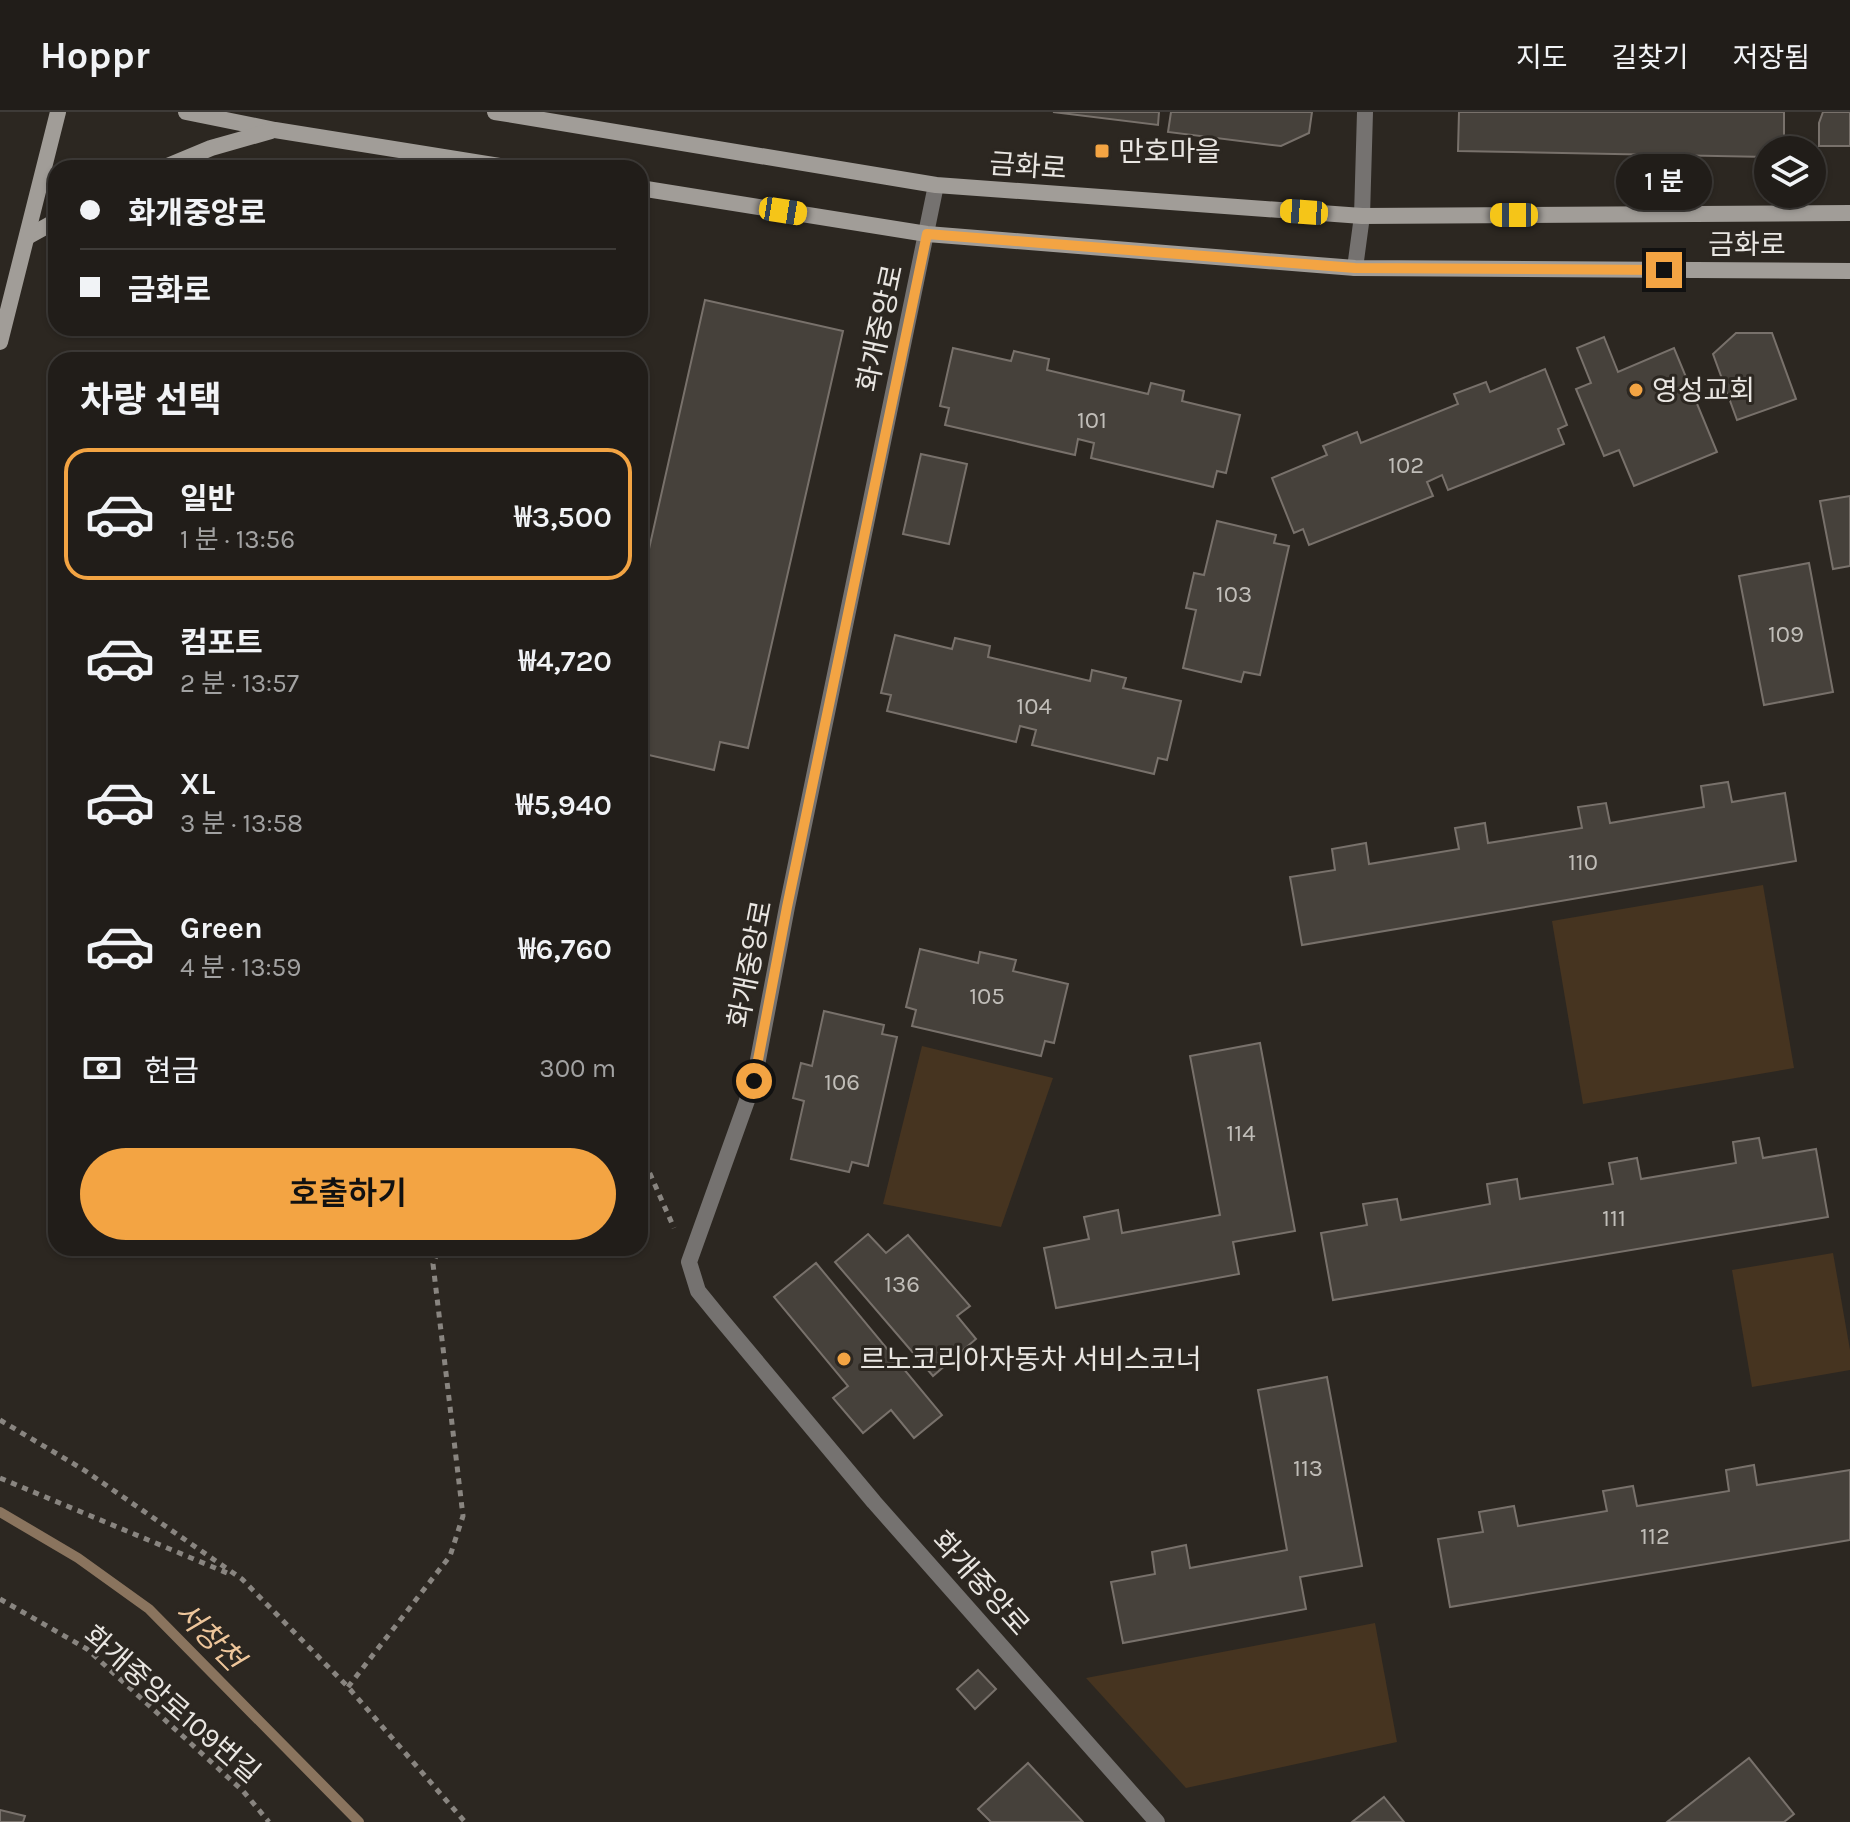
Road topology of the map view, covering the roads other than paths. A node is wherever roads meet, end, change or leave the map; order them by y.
1 (58, 112) edge
2 (186, 112) edge
3 (495, 112) edge
4 (1365, 112) edge
5 (275, 130) junction
6 (182, 160) edge
7 (462, 160) edge
8 (936, 185) junction
9 (648, 189) edge
10 (1850, 213) edge
11 (1362, 216) junction
12 (48, 225) edge
13 (927, 234) junction
14 (27, 237) junction
15 (1355, 268) junction
16 (1850, 271) edge
17 (0, 342) edge
18 (1157, 1822) edge

1 - 14 main road
2 - 5 main road
3 - 8 main road, 금화로
4 - 11 street
5 - 6 main road
5 - 7 main road
8 - 11 main road, 금화로
8 - 13 street, 화개중앙로
9 - 13 main road, 금화로
10 - 11 main road, 금화로
11 - 15 street
12 - 14 main road
13 - 15 main road, 금화로
13 - 18 street, 화개중앙로
14 - 17 main road
15 - 16 main road, 금화로

